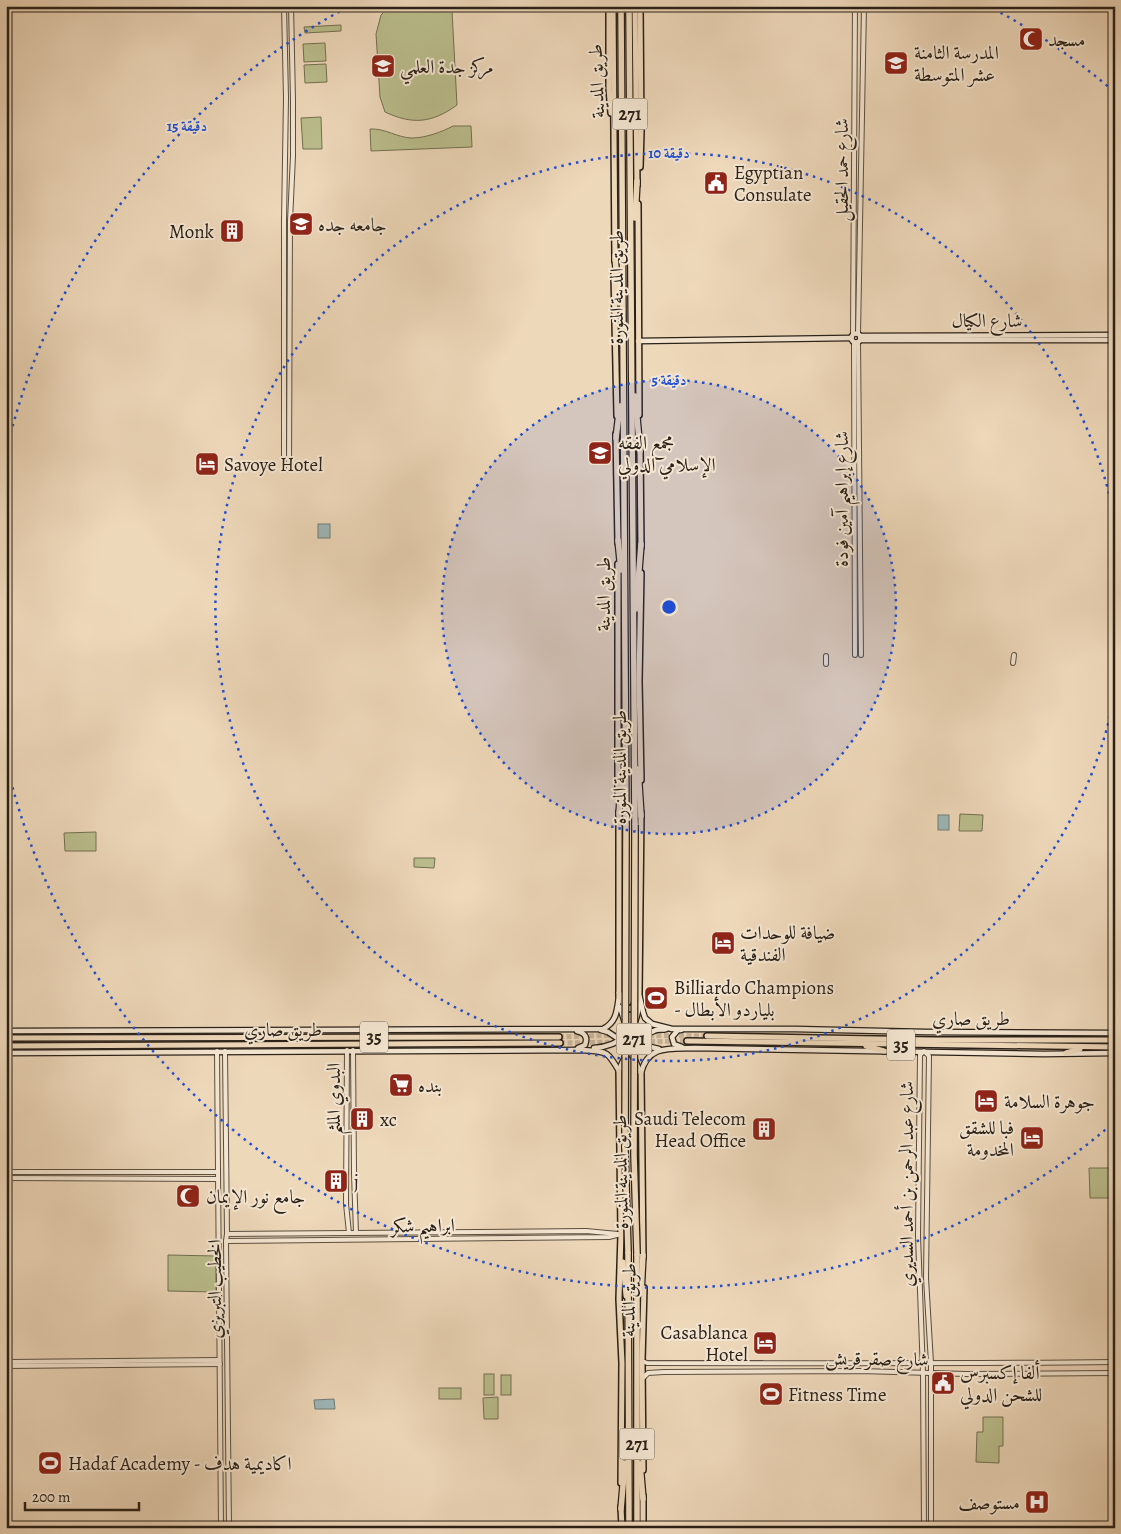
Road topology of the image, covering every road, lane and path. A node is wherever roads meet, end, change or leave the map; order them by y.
1 (284, 6) edge
2 (291, 6) edge
3 (605, 6) edge
4 (609, 6) edge
5 (613, 6) edge
6 (621, 6) edge
7 (629, 6) edge
8 (635, 6) edge
9 (642, 6) edge
10 (855, 6) edge
11 (864, 6) edge
12 (609, 29) junction
13 (286, 76) junction
14 (293, 76) junction
15 (615, 155) junction
16 (637, 181) junction
17 (637, 193) junction
18 (854, 248) junction
19 (860, 248) junction
20 (615, 257) junction
21 (632, 272) junction
22 (623, 335) junction
23 (1115, 335) edge
24 (856, 338) junction
25 (1115, 340) edge
26 (638, 341) junction
27 (631, 357) junction
28 (623, 381) junction
29 (616, 438) junction
30 (640, 451) junction
31 (855, 500) junction
32 (860, 500) junction
33 (618, 540) junction
34 (641, 544) junction
35 (625, 605) junction
36 (855, 616) junction
37 (861, 616) junction
38 (633, 651) junction
39 (1014, 655) dead end
40 (826, 656) dead end
41 (855, 656) dead end
42 (861, 656) dead end
43 (1014, 663) dead end
44 (826, 664) dead end
45 (634, 715) junction
46 (625, 728) junction
47 (619, 814) junction
48 (641, 816) junction
49 (619, 994) junction
50 (639, 995) junction
51 (557, 1029) junction
52 (583, 1029) junction
53 (672, 1029) junction
54 (692, 1029) junction
55 (6, 1031) edge
56 (629, 1031) junction
57 (1115, 1033) edge
58 (707, 1036) tunnel mouth
59 (6, 1038) edge
60 (620, 1039) junction
61 (1115, 1040) edge
62 (638, 1041) junction
63 (688, 1041) tunnel mouth
64 (559, 1043) junction
65 (858, 1044) junction
66 (6, 1046) edge
67 (1115, 1047) edge
68 (695, 1048) junction
69 (1086, 1048) junction
70 (662, 1049) junction
71 (347, 1050) junction
72 (353, 1050) junction
73 (583, 1050) junction
74 (629, 1050) junction
75 (217, 1051) junction
76 (225, 1051) junction
77 (884, 1051) junction
78 (924, 1051) junction
79 (6, 1053) edge
80 (1066, 1053) junction
81 (1115, 1053) edge
82 (619, 1071) junction
83 (641, 1073) junction
84 (920, 1079) junction
85 (928, 1079) junction
86 (641, 1086) junction
87 (619, 1089) junction
88 (347, 1148) junction
89 (354, 1148) junction
90 (6, 1172) edge
91 (218, 1172) junction
92 (6, 1178) edge
93 (218, 1179) junction
94 (532, 1231) junction
95 (349, 1233) junction
96 (356, 1233) junction
97 (227, 1234) junction
98 (621, 1234) junction
99 (532, 1237) junction
100 (226, 1241) junction
101 (640, 1254) junction
102 (628, 1324) junction
103 (220, 1361) junction
104 (642, 1361) junction
105 (6, 1362) edge
106 (814, 1362) junction
107 (1115, 1362) edge
108 (679, 1363) junction
109 (931, 1363) junction
110 (922, 1364) junction
111 (6, 1366) edge
112 (815, 1371) junction
113 (679, 1372) junction
114 (931, 1372) junction
115 (923, 1373) junction
116 (1115, 1373) edge
117 (642, 1379) junction
118 (637, 1416) junction
119 (628, 1431) junction
120 (643, 1499) junction
121 (621, 1508) junction
122 (221, 1528) edge
123 (229, 1528) edge
124 (622, 1528) edge
125 (629, 1528) edge
126 (637, 1528) edge
127 (643, 1528) edge
128 (924, 1528) edge
129 (931, 1528) edge

1 - 13 street
2 - 14 street
3 - 12 street
4 - 12 main road, طريق المدينة
5 - 15 main road, طريق المدينة
6 - 22 highway, طريق المدينة المنورة / 271
7 - 21 highway, طريق المدينة المنورة / 271
8 - 16 main road, طريق المدينة
9 - 17 main road, طريق المدينة
10 - 18 street, شارع حمد الحقيل
11 - 19 street, شارع حمد الحقيل
12 - 15 main road, طريق المدينة
13 - 14 street
13 - 14 street
15 - 20 main road, طريق المدينة
16 - 17 main road, طريق المدينة
16 - 21 highway
17 - 26 main road, طريق المدينة
18 - 19 street
18 - 24 street, شارع حمد الحقيل
19 - 24 street, شارع حمد الحقيل
20 - 22 highway
20 - 29 main road, طريق المدينة
21 - 27 highway, طريق المدينة المنورة / 271
22 - 28 highway, طريق المدينة المنورة / 271
23 - 24 main road, شارع الكيال
24 - 25 main road, شارع الكيال
24 - 26 main road, شارع الكيال
24 - 31 street, شارع إبراهيم آمين فودة
24 - 32 street, شارع إبراهيم آمين فودة
26 - 30 main road, طريق المدينة
27 - 30 highway
27 - 38 highway, طريق المدينة المنورة / 271
28 - 29 highway
28 - 35 highway, طريق المدينة المنورة / 271
29 - 33 main road, طريق المدينة
30 - 34 main road, طريق المدينة
31 - 32 street
31 - 36 street, شارع إبراهيم آمين فودة
32 - 37 street, شارع إبراهيم آمين فودة
33 - 35 highway
33 - 47 main road, طريق المدينة
34 - 38 highway
34 - 48 main road, طريق المدينة
35 - 46 highway, طريق المدينة المنورة / 271
36 - 37 street
36 - 41 street, شارع إبراهيم آمين فودة
37 - 42 street, شارع إبراهيم آمين فودة
38 - 45 highway, طريق المدينة المنورة / 271
39 - 43 street
40 - 44 street
45 - 48 highway
45 - 101 highway, طريق المدينة المنورة / 271, bridge
46 - 47 highway
46 - 102 highway, طريق المدينة المنورة / 271, bridge
47 - 49 main road, طريق المدينة
48 - 50 main road, طريق المدينة
49 - 50 main road
49 - 52 main road
49 - 56 main road, طريق المدينة
50 - 53 main road, طريق صاري
50 - 56 main road, طريق المدينة
51 - 52 main road
51 - 55 main road
51 - 64 main road
52 - 60 main road
53 - 54 main road, طريق صاري
53 - 62 main road, طريق المدينة
54 - 57 main road, طريق صاري
54 - 68 main road
56 - 60 main road, طريق المدينة
56 - 62 main road, طريق المدينة
58 - 61 main road, طريق صاري / 35
59 - 64 main road, طريق صاري / 35
60 - 73 main road, طريق المدينة
60 - 74 main road
62 - 70 main road, طريق المدينة
62 - 74 main road, طريق المدينة
63 - 65 main road, طريق صاري / 35
64 - 66 main road, طريق صاري / 35
64 - 72 main road
64 - 73 main road
65 - 69 main road, طريق صاري / 35
65 - 77 main road
67 - 69 main road, طريق صاري / 35
68 - 70 main road, طريق المدينة
68 - 77 main road
69 - 80 main road
70 - 83 main road
71 - 72 main road
71 - 76 main road
71 - 88 street, البدوي الملثم
72 - 89 street, البدوي الملثم
73 - 82 main road
74 - 82 main road, طريق المدينة
74 - 83 main road
75 - 76 main road
75 - 79 main road
75 - 91 street, الخطيب التبريزي
76 - 97 street, الخطيب التبريزي
77 - 78 main road
78 - 80 main road
78 - 84 street, شارع عبد الرحمن بن أحمد السديري
78 - 85 street, شارع عبد الرحمن بن أحمد السديري
80 - 81 main road
82 - 87 main road, طريق المدينة
83 - 86 main road, طريق المدينة
84 - 85 street
84 - 110 street, شارع عبد الرحمن بن أحمد السديري
85 - 109 street, شارع عبد الرحمن بن أحمد السديري
86 - 87 main road
86 - 101 main road, طريق المدينة
87 - 98 main road, طريق المدينة
88 - 89 street, البدوي الملثم
88 - 95 street, البدوي الملثم
89 - 96 street, البدوي الملثم
90 - 91 street
91 - 93 street, الخطيب التبريزي
92 - 93 street
93 - 103 street, الخطيب التبريزي
94 - 96 street
94 - 98 street
94 - 99 street
95 - 96 street
95 - 97 street
97 - 100 street, الخطيب التبريزي
98 - 99 street, ابراهيم شكر
98 - 102 main road, طريق المدينة
98 - 121 main road, طريق المدينة
99 - 100 street, ابراهيم شكر
100 - 123 street, الخطيب التبريزي
101 - 104 main road, طريق المدينة
101 - 118 highway, طريق المدينة المنورة / 271
102 - 119 highway, طريق المدينة المنورة / 271
103 - 105 street
103 - 111 street
103 - 122 street, الخطيب التبريزي
104 - 108 street, شارع صقر قريش
104 - 117 main road, طريق المدينة
106 - 108 street, شارع صقر قريش
106 - 110 street, شارع صقر قريش
106 - 112 street
107 - 109 street, شارع صقر قريش
108 - 113 street
109 - 110 street, شارع صقر قريش
109 - 114 street, شارع عبد الرحمن بن أحمد السديري
110 - 115 street, شارع عبد الرحمن بن أحمد السديري
112 - 113 street, شارع صقر قريش
112 - 115 street, شارع صقر قريش
113 - 117 street, شارع صقر قريش
114 - 115 street, شارع صقر قريش
114 - 116 street, شارع صقر قريش
114 - 129 street, شارع عبد الرحمن بن أحمد السديري
115 - 128 street, شارع عبد الرحمن بن أحمد السديري
117 - 120 main road, طريق المدينة
118 - 120 highway
118 - 126 highway, طريق المدينة المنورة / 271
119 - 121 highway
119 - 125 highway, طريق المدينة المنورة / 271
120 - 127 main road, طريق المدينة
121 - 124 main road, طريق المدينة

